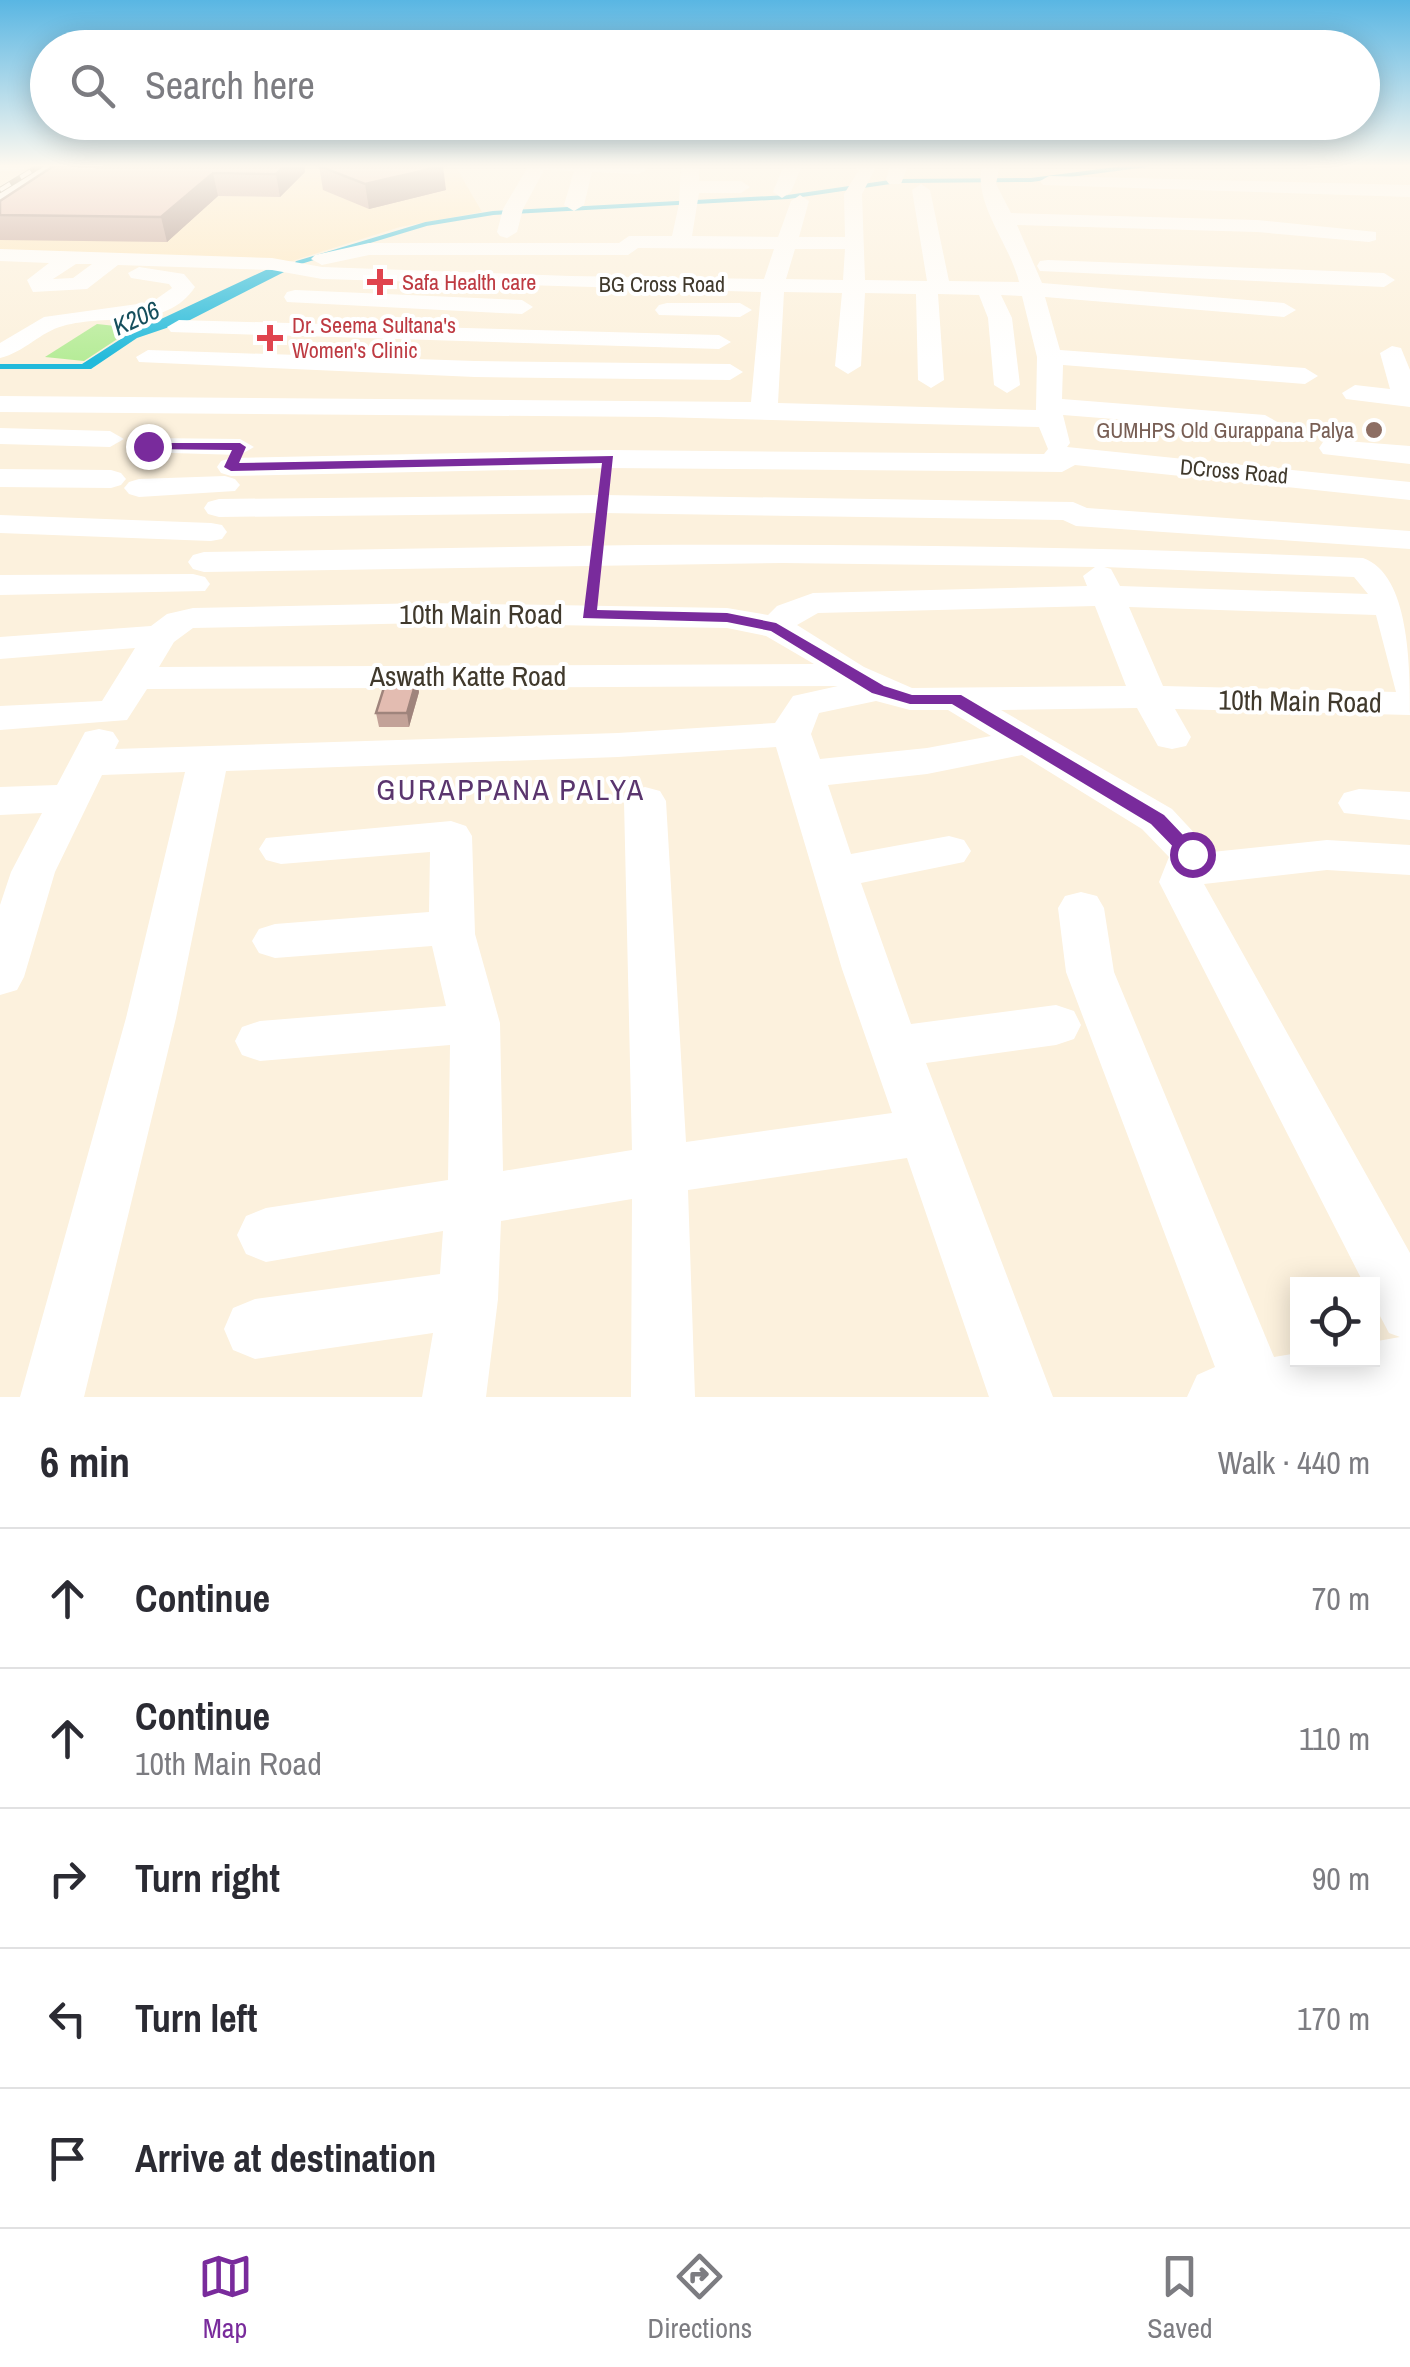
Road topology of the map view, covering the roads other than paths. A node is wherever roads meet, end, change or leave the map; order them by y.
1 (659, 230) edge
2 (747, 230) edge
3 (789, 230) edge
4 (855, 230) edge
5 (925, 230) edge
6 (1014, 230) edge
7 (1288, 230) edge
8 (1294, 231) junction
9 (508, 232) joint
10 (424, 233) dead end
11 (380, 239) dead end
12 (1014, 242) junction
13 (788, 243) junction
14 (856, 243) junction
15 (1048, 244) dead end
16 (1360, 249) dead end
17 (628, 252) junction
18 (472, 253) junction
19 (0, 255) edge
20 (62, 264) junction
21 (1026, 265) junction
22 (104, 266) junction
23 (304, 266) junction
24 (0, 270) edge
25 (776, 274) junction
26 (854, 276) junction
27 (1315, 276) junction
28 (1384, 280) dead end
29 (570, 283) junction
30 (933, 288) junction
31 (986, 288) junction
32 (295, 296) junction
33 (1327, 301) dead end
34 (537, 307) dead end
35 (652, 310) dead end
36 (740, 310) dead end
37 (179, 327) dead end
38 (258, 332) junction
39 (1042, 333) junction
40 (719, 342) dead end
41 (1392, 353) dead end
42 (227, 362) junction
43 (3, 366) edge
44 (848, 366) dead end
45 (730, 372) dead end
46 (384, 374) dead end
47 (66, 378) dead end
48 (282, 378) dead end
49 (931, 380) dead end
50 (1303, 384) dead end
51 (1007, 386) dead end
52 (1354, 393) dead end
53 (1408, 398) edge
54 (0, 404) edge
55 (39, 405) junction
56 (106, 406) junction
57 (594, 406) junction
58 (643, 407) junction
59 (174, 408) junction
60 (364, 408) junction
61 (764, 410) junction
62 (1050, 412) junction
63 (1265, 423) dead end
64 (540, 428) dead end
65 (0, 436) edge
66 (110, 439) dead end
67 (148, 446) dead end
68 (1333, 448) dead end
69 (1410, 455) edge
70 (612, 459) junction
71 (1060, 459) junction
72 (0, 478) edge
73 (1410, 491) edge
74 (226, 492) junction
75 (603, 504) junction
76 (1074, 514) junction
77 (0, 524) edge
78 (1410, 540) edge
79 (599, 554) junction
80 (1091, 555) junction
81 (0, 584) edge
82 (1107, 596) junction
83 (1390, 604) junction
84 (589, 614) junction
85 (170, 628) junction
86 (776, 628) junction
87 (0, 648) edge
88 (1410, 686) edge
89 (899, 691) junction
90 (124, 695) junction
91 (1149, 698) junction
92 (1410, 704) edge
93 (0, 718) edge
94 (801, 722) junction
95 (1172, 737) dead end
96 (1030, 741) junction
97 (209, 756) junction
98 (938, 759) junction
99 (78, 780) junction
100 (0, 801) edge
101 (645, 802) dead end
102 (1359, 803) dead end
103 (1410, 806) edge
104 (281, 849) dead end
105 (949, 852) dead end
106 (1410, 860) edge
107 (1186, 871) junction
108 (836, 872) junction
109 (1082, 908) dead end
110 (452, 928) junction
111 (275, 940) dead end
112 (0, 977) edge
113 (475, 1023) junction
114 (1056, 1025) dead end
115 (260, 1041) dead end
116 (894, 1048) junction
117 (924, 1132) junction
118 (660, 1170) junction
119 (473, 1202) junction
120 (266, 1235) dead end
121 (468, 1300) junction
122 (1410, 1312) edge
123 (254, 1328) dead end
124 (1410, 1367) edge
125 (1245, 1394) edge
126 (52, 1397) edge
127 (454, 1397) edge
128 (663, 1397) edge
129 (1020, 1397) edge

1 - 17 street
2 - 13 street
3 - 13 street
4 - 14 street
5 - 30 street
6 - 12 street
7 - 8 street
8 - 16 street
8 - 27 street
9 - 17 street
9 - 18 street
10 - 18 street
11 - 18 street
12 - 15 street
12 - 21 street
13 - 14 street
13 - 25 street
14 - 26 street
17 - 18 street
17 - 25 street
17 - 29 street
18 - 23 street, BG Cross Road
18 - 23 street
18 - 29 street, BG Cross Road
19 - 20 street
20 - 22 street
20 - 22 street
20 - 24 street
21 - 27 street
21 - 39 street
22 - 23 street
22 - 43 street
23 - 32 street
25 - 26 street, BG Cross Road
25 - 29 street, BG Cross Road
25 - 61 street
26 - 30 street, BG Cross Road
26 - 44 street
27 - 28 street
27 - 33 street
30 - 31 street, BG Cross Road
30 - 49 street
31 - 39 street, BG Cross Road
31 - 51 street
32 - 34 street
32 - 38 street
35 - 36 street
37 - 38 street
38 - 40 street
38 - 42 street
39 - 39 street
39 - 50 street
39 - 62 street
41 - 53 street
42 - 45 street
42 - 56 street
42 - 59 street
46 - 60 street
47 - 55 street
48 - 74 street
52 - 53 street
54 - 55 street
55 - 56 street
56 - 59 street
57 - 58 street
57 - 60 street
57 - 70 street
58 - 61 street
58 - 70 street
59 - 74 street
60 - 74 street
61 - 62 street
62 - 63 street
62 - 71 street
64 - 74 street
65 - 66 street
67 - 74 street
68 - 69 street
70 - 71 street, DCross Road
70 - 74 street, DCross Road
70 - 75 street
71 - 73 street, DCross Road
71 - 76 street
72 - 74 street
74 - 75 street
74 - 77 street
74 - 79 street
74 - 81 street
74 - 85 street
75 - 76 street
75 - 79 street
76 - 78 street
76 - 80 street
79 - 80 street
79 - 84 street
80 - 82 street
80 - 83 street
82 - 83 street
82 - 86 street
82 - 91 street
83 - 88 street
84 - 85 street, 10th Main Road
84 - 86 street, 10th Main Road
85 - 87 street, 10th Main Road
85 - 90 street
86 - 89 street, 10th Main Road
89 - 91 street, 10th Main Road
89 - 94 street
89 - 96 street
89 - 98 street
90 - 93 street
90 - 94 street, Aswath Katte Road
90 - 99 street
91 - 92 street, 10th Main Road
91 - 95 street
94 - 97 street
94 - 98 street
94 - 108 street
96 - 98 street
96 - 107 street
97 - 99 street
97 - 126 street
99 - 100 street
99 - 112 street
101 - 118 street
102 - 103 street
104 - 110 street
105 - 108 street
106 - 107 street
107 - 122 street
108 - 116 street
109 - 125 street
110 - 111 street
110 - 113 street
113 - 115 street
113 - 119 street
114 - 116 street
116 - 117 street
117 - 118 street
117 - 129 street
118 - 119 street
118 - 128 street
119 - 120 street
119 - 121 street
121 - 123 street
121 - 127 street
124 - 125 street

